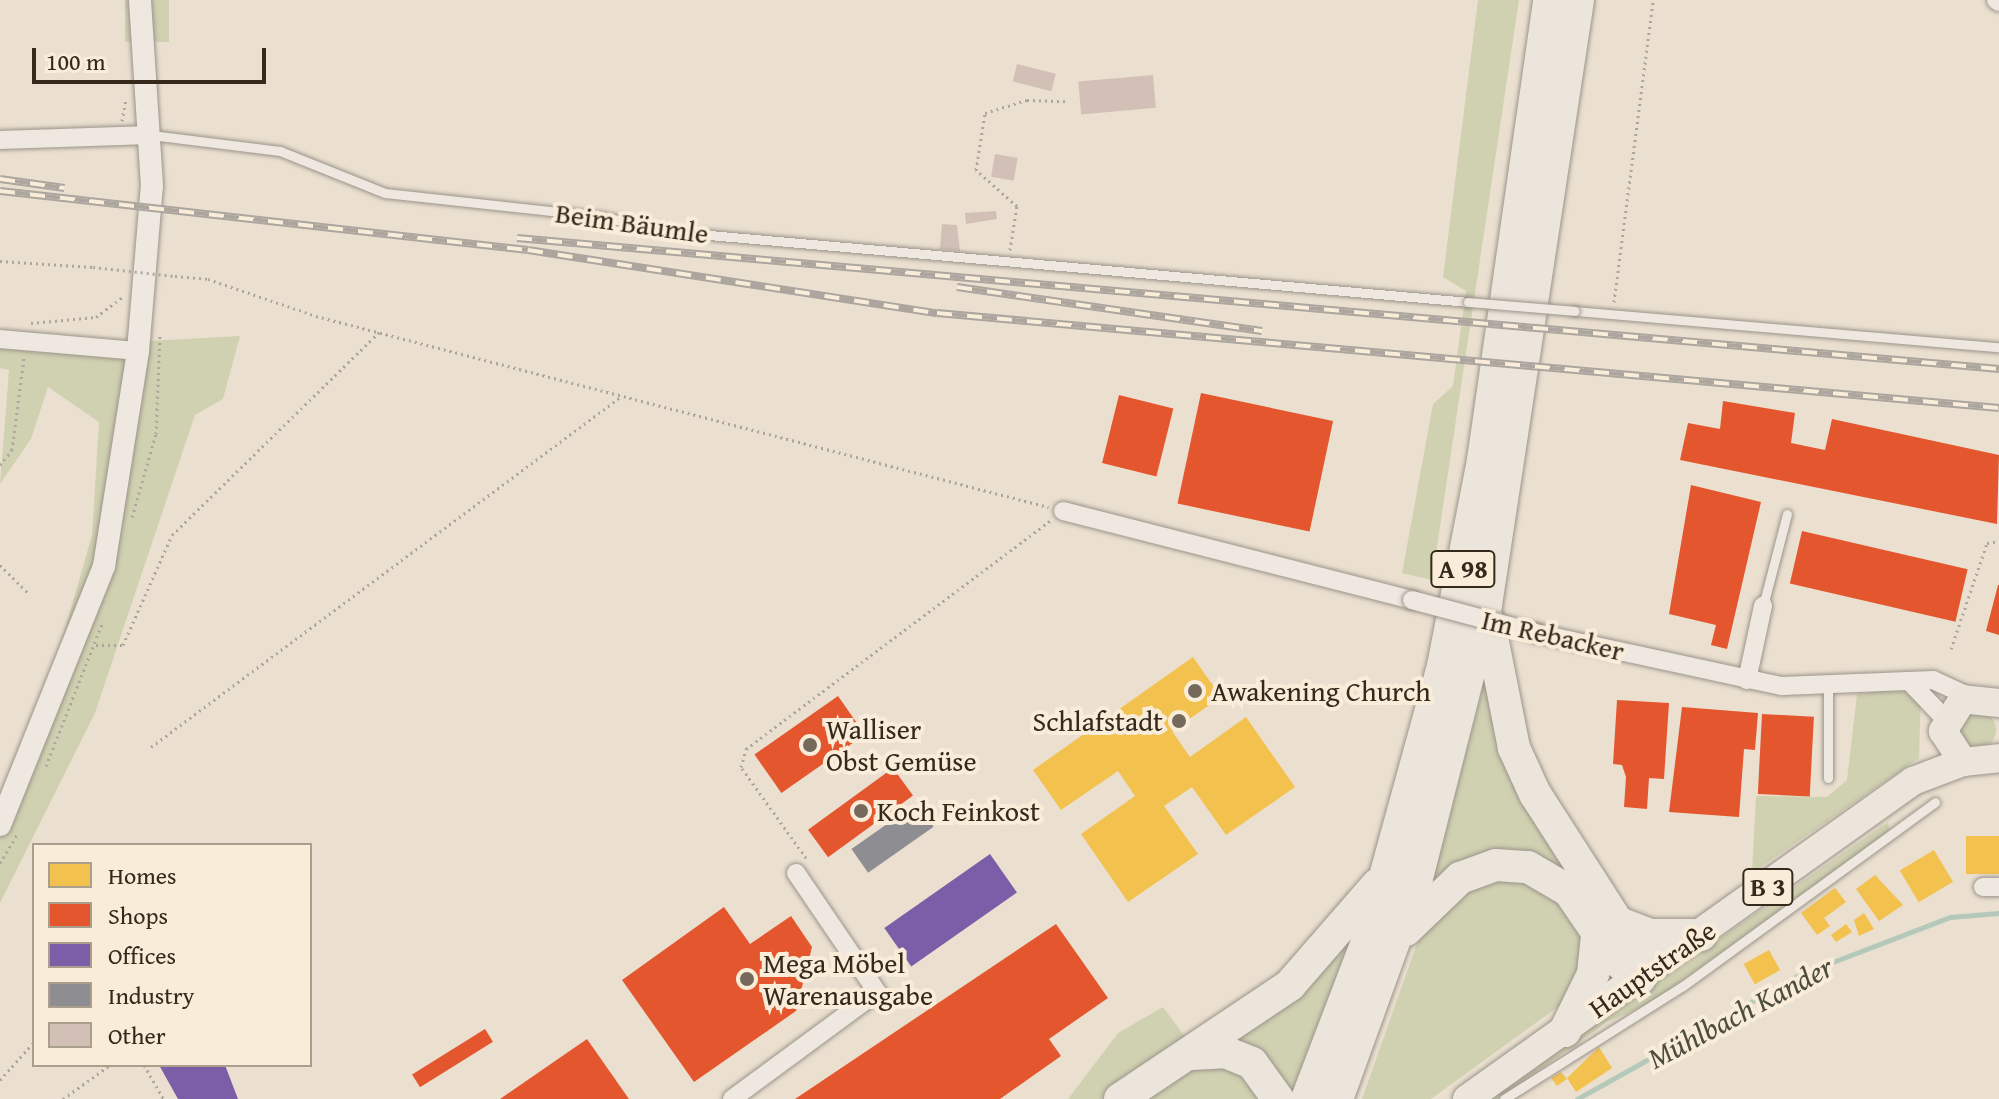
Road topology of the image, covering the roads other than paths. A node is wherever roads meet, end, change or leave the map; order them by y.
1 (140, 0) edge
2 (1549, 0) edge
3 (1578, 0) edge
4 (150, 135) junction
5 (0, 140) edge
6 (0, 339) edge
7 (1999, 347) edge
8 (138, 351) junction
9 (1063, 511) road end
10 (1787, 514) dead end
11 (1486, 605) junction
12 (1763, 606) joint
13 (1747, 680) junction
14 (1909, 681) junction
15 (1828, 682) junction
16 (1991, 701) edge
17 (1945, 728) junction
18 (1998, 759) edge
19 (1963, 762) junction
20 (1828, 778) dead end
21 (1913, 781) junction
22 (1888, 801) junction
23 (1935, 802) dead end
24 (1906, 823) junction
25 (0, 825) edge
26 (1389, 870) junction
27 (796, 873) road end
28 (1608, 930) junction
29 (1701, 935) junction
30 (1398, 939) junction
31 (1640, 978) junction
32 (1565, 1031) junction
33 (1191, 1054) junction
34 (732, 1099) edge
35 (1120, 1099) edge
36 (1278, 1099) edge
37 (1307, 1099) edge
38 (1337, 1099) edge
39 (1467, 1099) edge
40 (1504, 1099) edge

1 - 4 street
2 - 26 highway, A 98
3 - 11 highway, A 98
4 - 5 street
4 - 7 lane, Beim Bäumle, bridge
4 - 8 street
6 - 8 street
8 - 25 street
9 - 13 street, Im Rebacker, bridge
10 - 12 lane
11 - 28 highway
11 - 30 highway, A 98
12 - 13 street
13 - 15 street, Im Rebacker
14 - 15 street, Im Rebacker
14 - 16 street, Im Rebacker
14 - 17 street
15 - 20 lane
16 - 17 main road, B 3
17 - 19 main road
17 - 21 main road, Hauptstraße / B 3
18 - 19 main road, B 3
19 - 21 main road, Hauptstraße / B 3
21 - 22 main road, Hauptstraße / B 3
22 - 24 lane
22 - 29 main road, Hauptstraße / B 3
23 - 24 lane
24 - 40 lane
26 - 33 highway
26 - 37 highway, A 98
27 - 34 street
28 - 29 highway
28 - 30 highway
28 - 31 highway
28 - 32 highway
29 - 31 main road, Hauptstraße / B 3
30 - 38 highway, A 98
31 - 32 main road, Hauptstraße / B 3
32 - 39 main road, Hauptstraße / B 3
33 - 35 highway
33 - 36 highway

